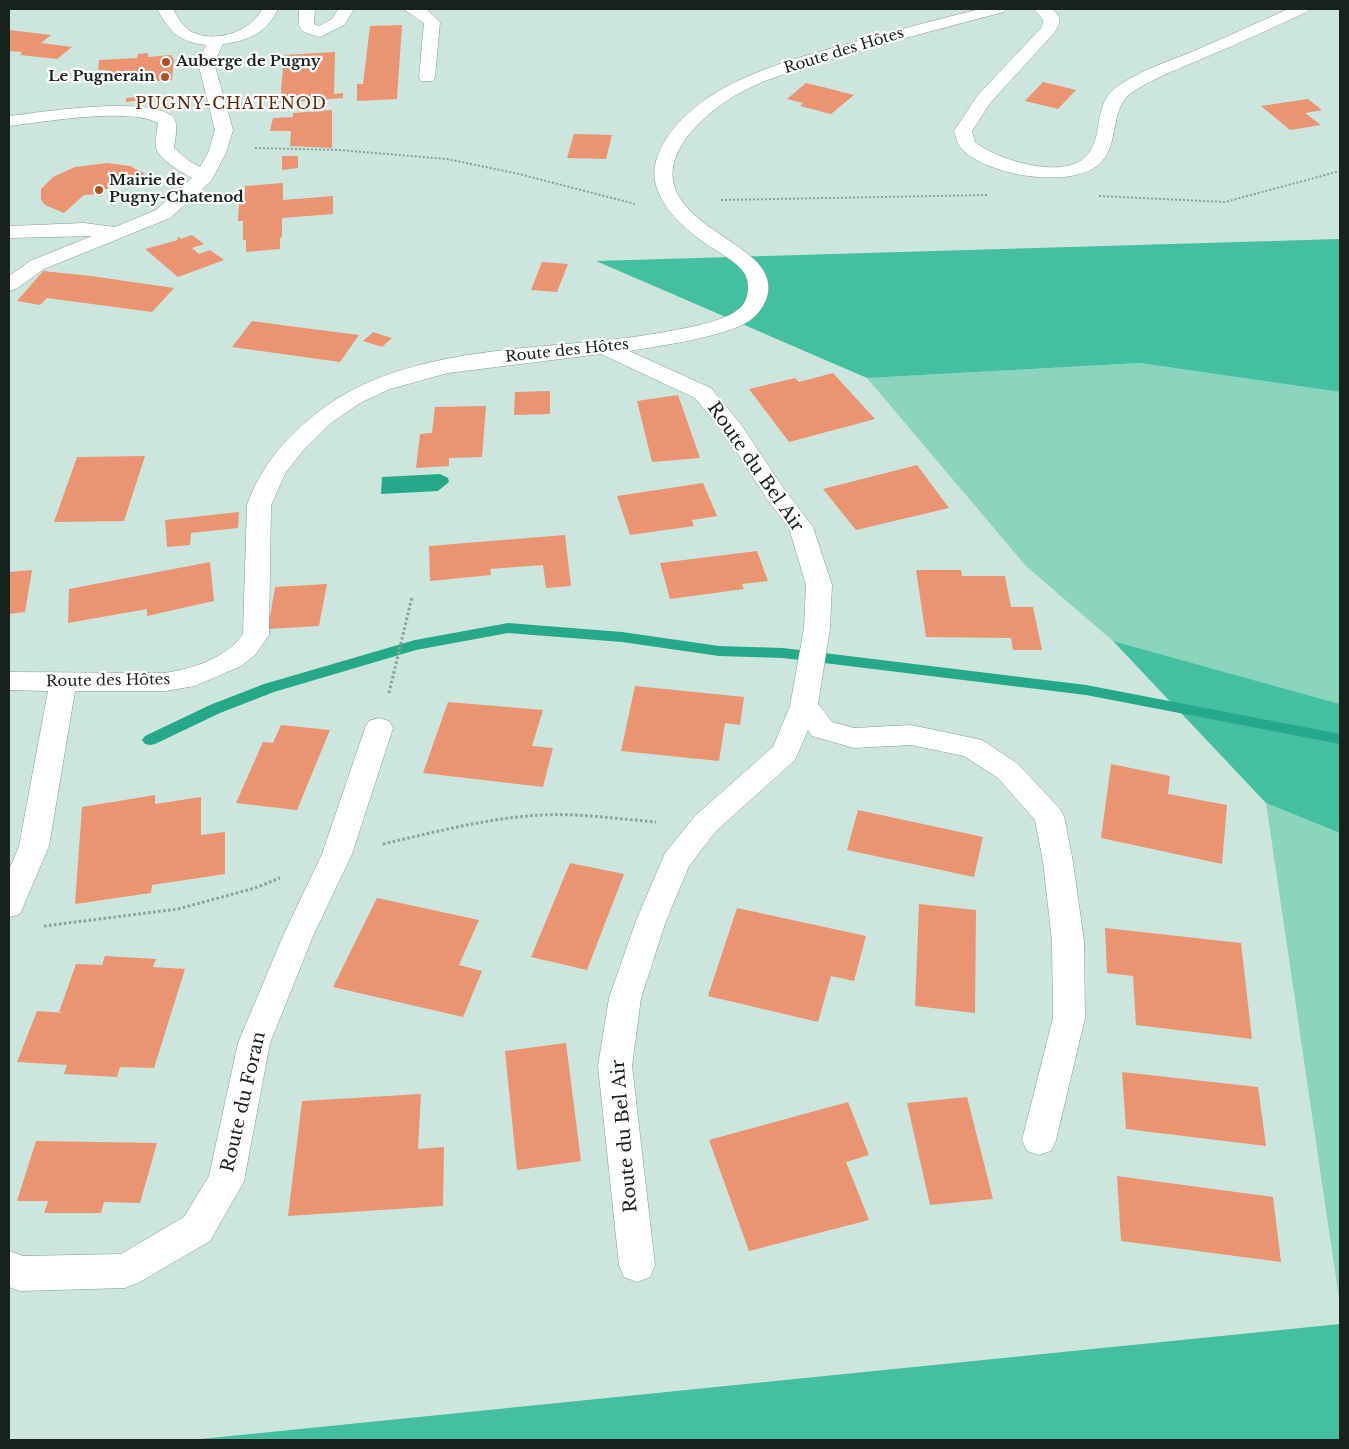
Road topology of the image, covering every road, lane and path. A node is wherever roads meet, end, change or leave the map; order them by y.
1 (165, 9) edge
2 (270, 9) edge
3 (306, 9) edge
4 (346, 9) edge
5 (411, 9) edge
6 (998, 9) edge
7 (1042, 9) edge
8 (1301, 9) edge
9 (216, 41) junction
10 (427, 77) dead end
11 (9, 121) edge
12 (217, 148) junction
13 (1340, 171) edge
14 (204, 177) junction
15 (988, 195) dead end
16 (1097, 196) dead end
17 (674, 202) junction
18 (9, 232) edge
19 (120, 233) junction
20 (9, 285) edge
21 (605, 348) junction
22 (412, 597) dead end
23 (9, 680) edge
24 (63, 682) junction
25 (807, 692) junction
26 (383, 714) joint
27 (706, 823) junction
28 (337, 854) junction
29 (9, 905) edge
30 (38, 926) dead end
31 (1039, 1140) dead end
32 (637, 1265) dead end
33 (9, 1268) edge

1 - 9 street
2 - 9 street
3 - 4 street
5 - 10 street
6 - 17 street, Route des Hôtes
7 - 8 street
9 - 12 street
11 - 14 street
12 - 14 street
12 - 17 path
13 - 16 path
14 - 19 street
15 - 17 path
17 - 21 street, Route des Hôtes
18 - 19 street
19 - 20 street
21 - 24 street, Route des Hôtes
21 - 25 street, Route du Bel Air
22 - 26 path
23 - 24 street, Route des Hôtes
24 - 29 street
25 - 27 street, Route du Bel Air
25 - 31 street
26 - 28 street, Route du Foran
27 - 28 path
27 - 32 street, Route du Bel Air
28 - 30 path
28 - 33 street, Route du Foran

